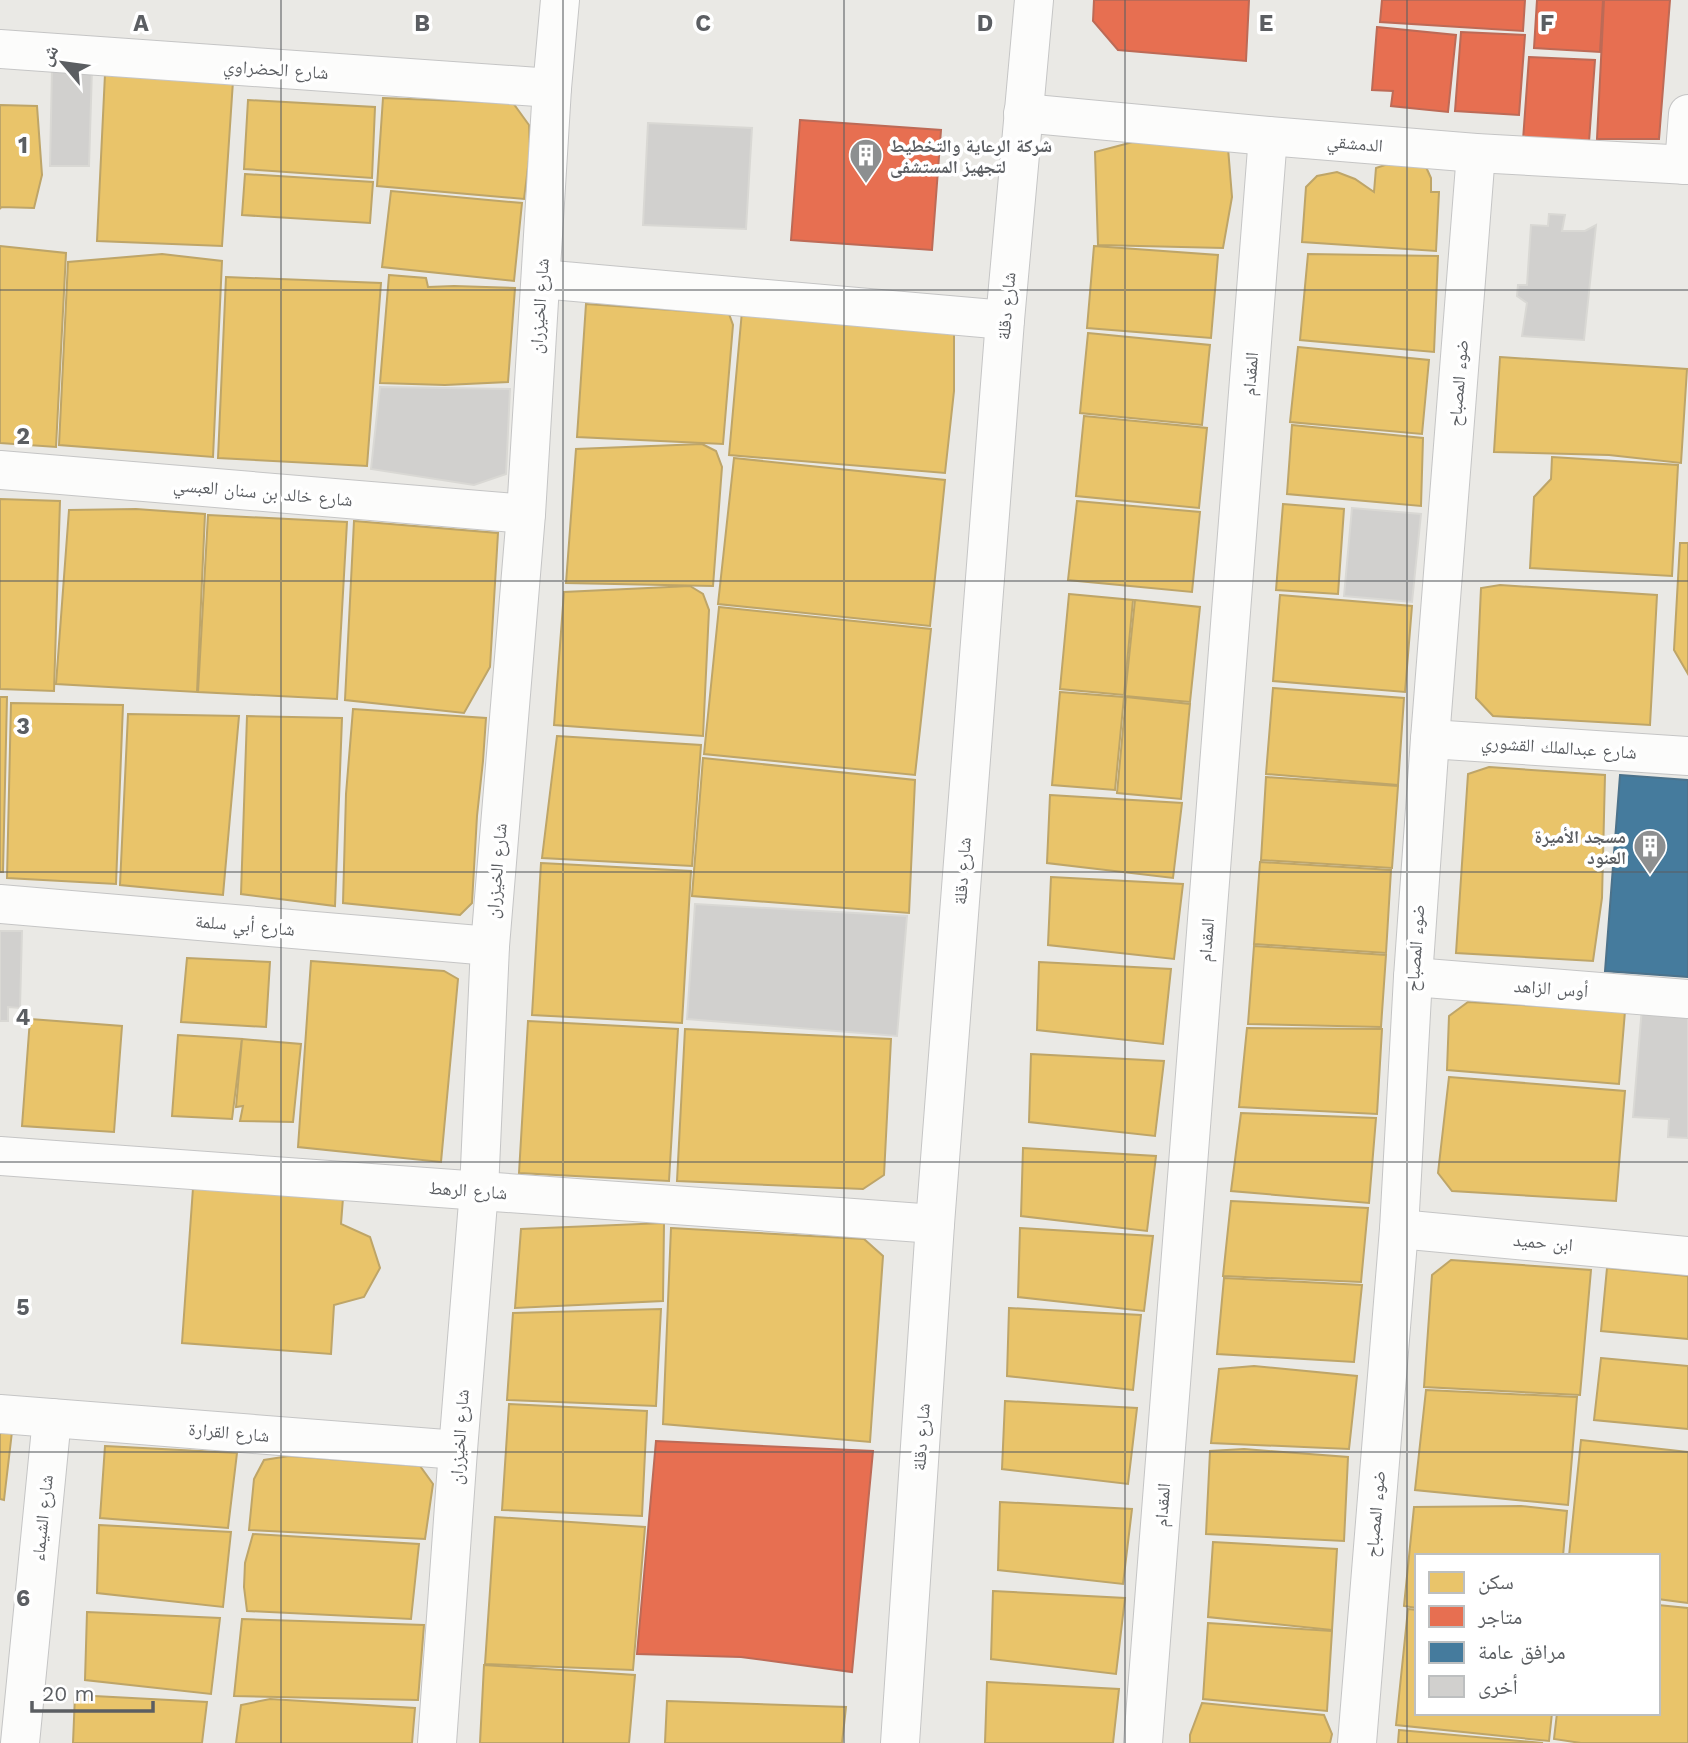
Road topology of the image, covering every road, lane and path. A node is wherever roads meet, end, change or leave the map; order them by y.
1 (560, 0) edge
2 (1034, 0) edge
3 (0, 49) edge
4 (552, 88) junction
5 (1023, 113) junction
6 (1688, 114) edge
7 (1268, 136) junction
8 (1476, 153) junction
9 (1686, 165) edge
10 (541, 279) junction
11 (1005, 320) junction
12 (0, 470) edge
13 (526, 514) junction
14 (1430, 739) junction
15 (1688, 756) edge
16 (0, 904) edge
17 (490, 946) junction
18 (1413, 977) junction
19 (1688, 999) edge
20 (0, 1156) edge
21 (479, 1191) junction
22 (935, 1224) junction
23 (1399, 1228) junction
24 (1688, 1256) edge
25 (0, 1414) edge
26 (52, 1418) junction
27 (458, 1450) junction
28 (20, 1743) edge
29 (437, 1743) edge
30 (900, 1743) edge
31 (1143, 1743) edge
32 (1357, 1743) edge

1 - 4 street, شارع الخيزران
2 - 5 street, شارع دقلة
3 - 4 street, شارع الحضراوي
4 - 10 street, شارع الخيزران
5 - 7 street, الدمشقي
5 - 11 street, شارع دقلة
6 - 9 street
7 - 8 street, الدمشقي
7 - 31 street, المقدام
8 - 9 street, الدمشقي
8 - 14 street, ضوء المصباح
10 - 11 street
10 - 13 street, شارع الخيزران
11 - 22 street, شارع دقلة
12 - 13 street, شارع خالد بن سنان العبسي
13 - 17 street, شارع الخيزران
14 - 15 street, شارع عبدالملك القشوري
14 - 18 street, ضوء المصباح
16 - 17 street, شارع أبي سلمة
17 - 21 street, شارع الخيزران
18 - 19 street, أوس الزاهد
18 - 23 street, ضوء المصباح
20 - 21 street, شارع الرهط
21 - 22 street, شارع الرهط
21 - 27 street, شارع الخيزران
22 - 30 street, شارع دقلة
23 - 24 street, ابن حميد
23 - 32 street, ضوء المصباح
25 - 26 street, شارع القرارة
26 - 27 street, شارع القرارة
26 - 28 street, شارع الشيماء
27 - 29 street, شارع الخيزران

